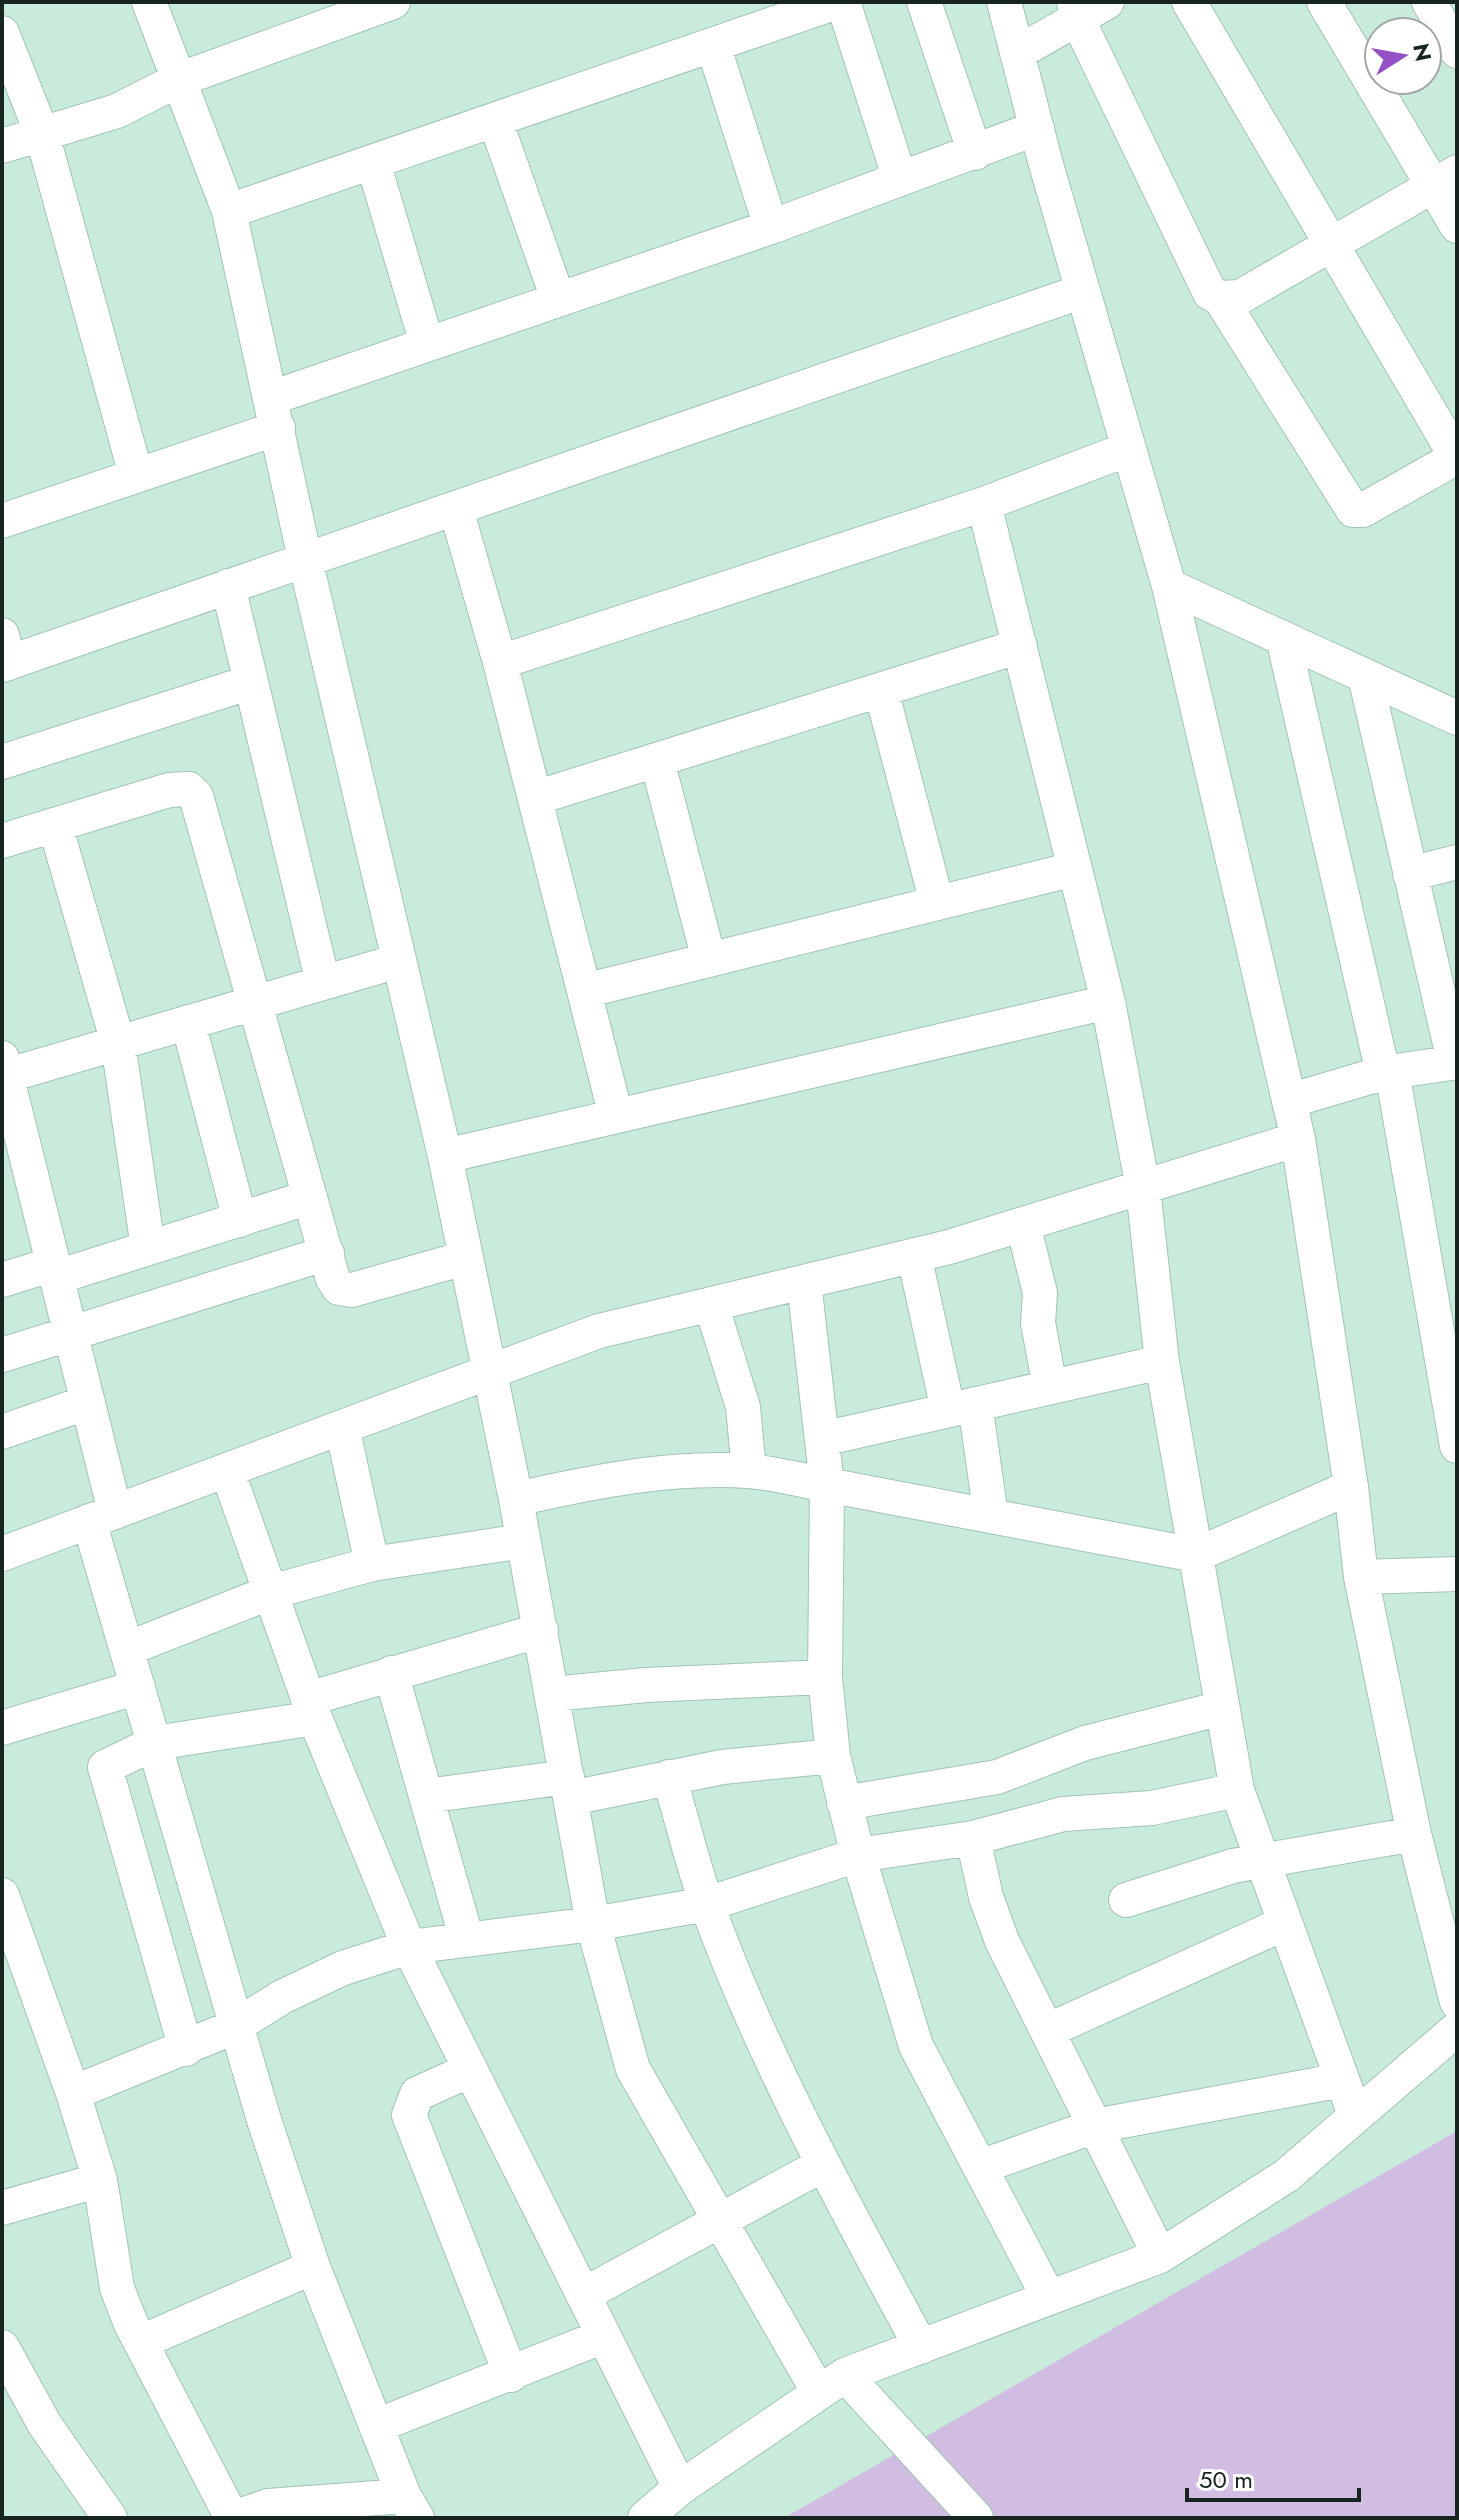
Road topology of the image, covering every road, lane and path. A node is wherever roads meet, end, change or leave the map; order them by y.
1 (149, 2) edge
2 (393, 2) edge
3 (837, 2) edge
4 (843, 2) edge
5 (924, 2) edge
6 (1004, 2) edge
7 (1107, 2) edge
8 (1189, 2) edge
9 (1324, 2) edge
10 (1429, 2) edge
11 (341, 10) edge
12 (1076, 10) edge
13 (2, 33) edge
14 (713, 45) junction
15 (1457, 51) edge
16 (1017, 53) junction
17 (178, 80) junction
18 (495, 120) junction
19 (1037, 128) junction
20 (42, 134) junction
21 (2, 146) edge
22 (975, 153) junction
23 (373, 162) junction
24 (900, 179) junction
25 (1445, 179) edge
26 (229, 211) junction
27 (1457, 226) edge
28 (771, 227) junction
29 (1330, 245) junction
30 (1083, 291) junction
31 (1220, 298) junction
32 (558, 299) junction
33 (427, 344) junction
34 (274, 413) junction
35 (1128, 449) junction
36 (1457, 457) edge
37 (136, 475) junction
38 (984, 504) junction
39 (456, 509) junction
40 (2, 521) edge
41 (305, 559) junction
42 (228, 586) junction
43 (1169, 586) junction
44 (1283, 638) junction
45 (1020, 646) junction
46 (4, 654) edge
47 (500, 662) junction
48 (1365, 676) junction
49 (251, 682) junction
50 (881, 690) junction
51 (1457, 718) edge
52 (657, 760) junction
53 (2, 762) edge
54 (535, 798) junction
55 (55, 825) junction
56 (2, 841) edge
57 (1457, 862) edge
58 (1074, 869) junction
59 (1410, 874) junction
60 (937, 903) junction
61 (1442, 946) edge
62 (709, 960) junction
63 (398, 961) junction
64 (323, 983) junction
65 (584, 991) junction
66 (1108, 1002) junction
67 (255, 1003) junction
68 (1450, 1016) edge
69 (188, 1022) junction
70 (118, 1043) junction
71 (1455, 1062) edge
72 (3, 1070) edge
73 (1388, 1072) junction
74 (1289, 1101) junction
75 (616, 1116) junction
76 (1298, 1139) junction
77 (445, 1156) junction
78 (1143, 1188) junction
79 (310, 1197) junction
80 (240, 1220) junction
81 (1023, 1224) junction
82 (148, 1248) junction
83 (327, 1253) junction
84 (914, 1255) junction
85 (465, 1258) junction
86 (55, 1271) junction
87 (2, 1280) edge
88 (804, 1282) junction
89 (711, 1304) junction
90 (71, 1334) junction
91 (2, 1355) edge
92 (1162, 1362) junction
93 (489, 1372) junction
94 (1050, 1387) junction
95 (88, 1402) junction
96 (961, 1407) junction
97 (342, 1427) junction
98 (2, 1432) edge
99 (822, 1439) junction
100 (1457, 1446) edge
101 (227, 1470) junction
102 (749, 1471) junction
103 (827, 1485) junction
104 (1351, 1487) junction
105 (516, 1499) junction
106 (102, 1516) junction
107 (991, 1516) junction
108 (523, 1541) junction
109 (2, 1554) edge
110 (1196, 1555) junction
111 (372, 1564) junction
112 (1457, 1574) edge
113 (1361, 1577) junction
114 (271, 1592) junction
115 (541, 1630) junction
116 (127, 1649) junction
117 (391, 1673) junction
118 (825, 1677) junction
119 (138, 1687) junction
120 (552, 1694) junction
121 (311, 1708) junction
122 (1222, 1708) junction
123 (2, 1728) edge
124 (155, 1743) junction
125 (833, 1756) junction
126 (669, 1777) junction
127 (569, 1787) junction
128 (1237, 1790) junction
129 (426, 1796) junction
130 (844, 1803) junction
131 (1414, 1834) junction
132 (973, 1838) junction
133 (858, 1855) junction
134 (1263, 1861) junction
135 (1126, 1900) dead end
136 (707, 1904) junction
137 (5, 1915) edge
138 (1285, 1923) junction
139 (593, 1924) junction
140 (467, 1940) junction
141 (409, 1947) junction
142 (1457, 2002) edge
143 (234, 2027) junction
144 (1457, 2029) edge
145 (1047, 2031) junction
146 (186, 2049) junction
147 (470, 2070) junction
148 (1342, 2080) junction
149 (73, 2093) junction
150 (1355, 2115) junction
151 (1095, 2126) junction
152 (822, 2165) junction
153 (980, 2167) junction
154 (100, 2180) junction
155 (2, 2208) edge
156 (721, 2221) junction
157 (1160, 2256) junction
158 (313, 2267) junction
159 (583, 2295) junction
160 (1049, 2298) junction
161 (604, 2336) junction
162 (141, 2342) junction
163 (921, 2347) junction
164 (7, 2366) edge
165 (511, 2375) junction
166 (832, 2383) junction
167 (376, 2426) junction
168 (680, 2488) junction
169 (411, 2507) edge
170 (110, 2518) edge
171 (232, 2518) edge
172 (645, 2518) edge
173 (976, 2518) edge

1 - 17 street
2 - 11 street
3 - 14 street
4 - 24 street
5 - 22 street
6 - 16 street
7 - 12 street
8 - 29 street
9 - 25 street
10 - 15 street
11 - 17 street
12 - 16 street
12 - 31 street
13 - 20 street
14 - 18 street
14 - 28 street
16 - 19 street
17 - 20 street
17 - 26 street
18 - 23 street
18 - 32 street
19 - 22 street
19 - 30 street
20 - 21 street
20 - 37 street
22 - 24 street
23 - 26 street
23 - 33 street
24 - 28 street
25 - 27 street
25 - 29 street
26 - 34 street
28 - 32 street
29 - 31 street
29 - 36 street
30 - 35 street
30 - 39 street
31 - 36 street
32 - 33 street
33 - 34 street
34 - 37 street
34 - 41 street
35 - 38 street
35 - 43 street
37 - 40 street
38 - 45 street
38 - 47 street
39 - 41 street
39 - 47 street
41 - 42 street
41 - 63 street
42 - 46 street
42 - 49 street
43 - 44 street
43 - 74 street
44 - 48 street
44 - 73 street
45 - 50 street
45 - 58 street
47 - 54 street
48 - 51 street
48 - 59 street
49 - 53 street
49 - 64 street
50 - 52 street
50 - 60 street
52 - 54 street
52 - 62 street
54 - 65 street
55 - 56 street
55 - 67 street
55 - 70 street
57 - 59 street
58 - 60 street
58 - 66 street
59 - 61 street
60 - 62 street
61 - 68 street
62 - 65 street
63 - 64 street
63 - 77 street
64 - 67 street
65 - 75 street
66 - 75 street
66 - 78 street
67 - 69 street
67 - 79 street
68 - 71 street
69 - 70 street
69 - 80 street
70 - 72 street
70 - 82 street
71 - 73 street
72 - 86 street
73 - 74 street
73 - 100 street
74 - 76 street
75 - 77 street
76 - 78 street
76 - 104 street
77 - 85 street
78 - 81 street
78 - 92 street
79 - 80 street
79 - 83 street
80 - 82 street
81 - 84 street
81 - 94 street
82 - 86 street
83 - 85 street
83 - 90 street
84 - 88 street
84 - 96 street
85 - 93 street
86 - 87 street
86 - 90 street
88 - 89 street
88 - 99 street
89 - 93 street
89 - 102 street
90 - 91 street
90 - 95 street
92 - 94 street
92 - 110 street
93 - 97 street
93 - 105 street
94 - 96 street
95 - 98 street
95 - 106 street
96 - 99 street
96 - 107 street
97 - 101 street
97 - 111 street
99 - 103 street
101 - 106 street
101 - 114 street
102 - 103 street
102 - 105 street
103 - 107 street
103 - 118 street
104 - 110 street
104 - 113 street
105 - 108 street
106 - 109 street
106 - 116 street
107 - 110 street
108 - 111 street
108 - 115 street
110 - 122 street
111 - 114 street
112 - 113 street
113 - 131 street
114 - 116 street
114 - 121 street
115 - 117 street
115 - 120 street
116 - 119 street
117 - 121 street
117 - 129 street
118 - 120 street
118 - 125 street
119 - 123 street
119 - 124 street
120 - 127 street
121 - 124 street
121 - 141 street
122 - 128 street
122 - 130 street
124 - 143 street
124 - 146 street
125 - 126 street
125 - 130 street
126 - 127 street
126 - 136 street
127 - 129 street
127 - 139 street
128 - 132 street
128 - 134 street
129 - 140 street
130 - 133 street
131 - 134 street
131 - 142 street
132 - 133 street
132 - 145 street
133 - 136 street
133 - 153 street
134 - 135 street
134 - 138 street
136 - 139 street
136 - 152 street
137 - 149 street
138 - 145 street
138 - 148 street
139 - 140 street
139 - 156 street
140 - 141 street
141 - 143 street
141 - 147 street
143 - 146 street
143 - 158 street
144 - 150 street
145 - 151 street
146 - 149 street
147 - 159 street
147 - 165 street
148 - 150 street
148 - 151 street
149 - 154 street
150 - 157 street
151 - 153 street
151 - 157 street
152 - 156 street
152 - 163 street
153 - 160 street
154 - 155 street
154 - 162 street
156 - 159 street
156 - 166 street
157 - 160 street
158 - 162 street
158 - 167 street
159 - 161 street
160 - 163 street
161 - 165 street
161 - 168 street
162 - 171 street
163 - 166 street
164 - 170 street
165 - 167 street
166 - 168 street
166 - 173 street
167 - 169 street
168 - 172 street
169 - 171 street

